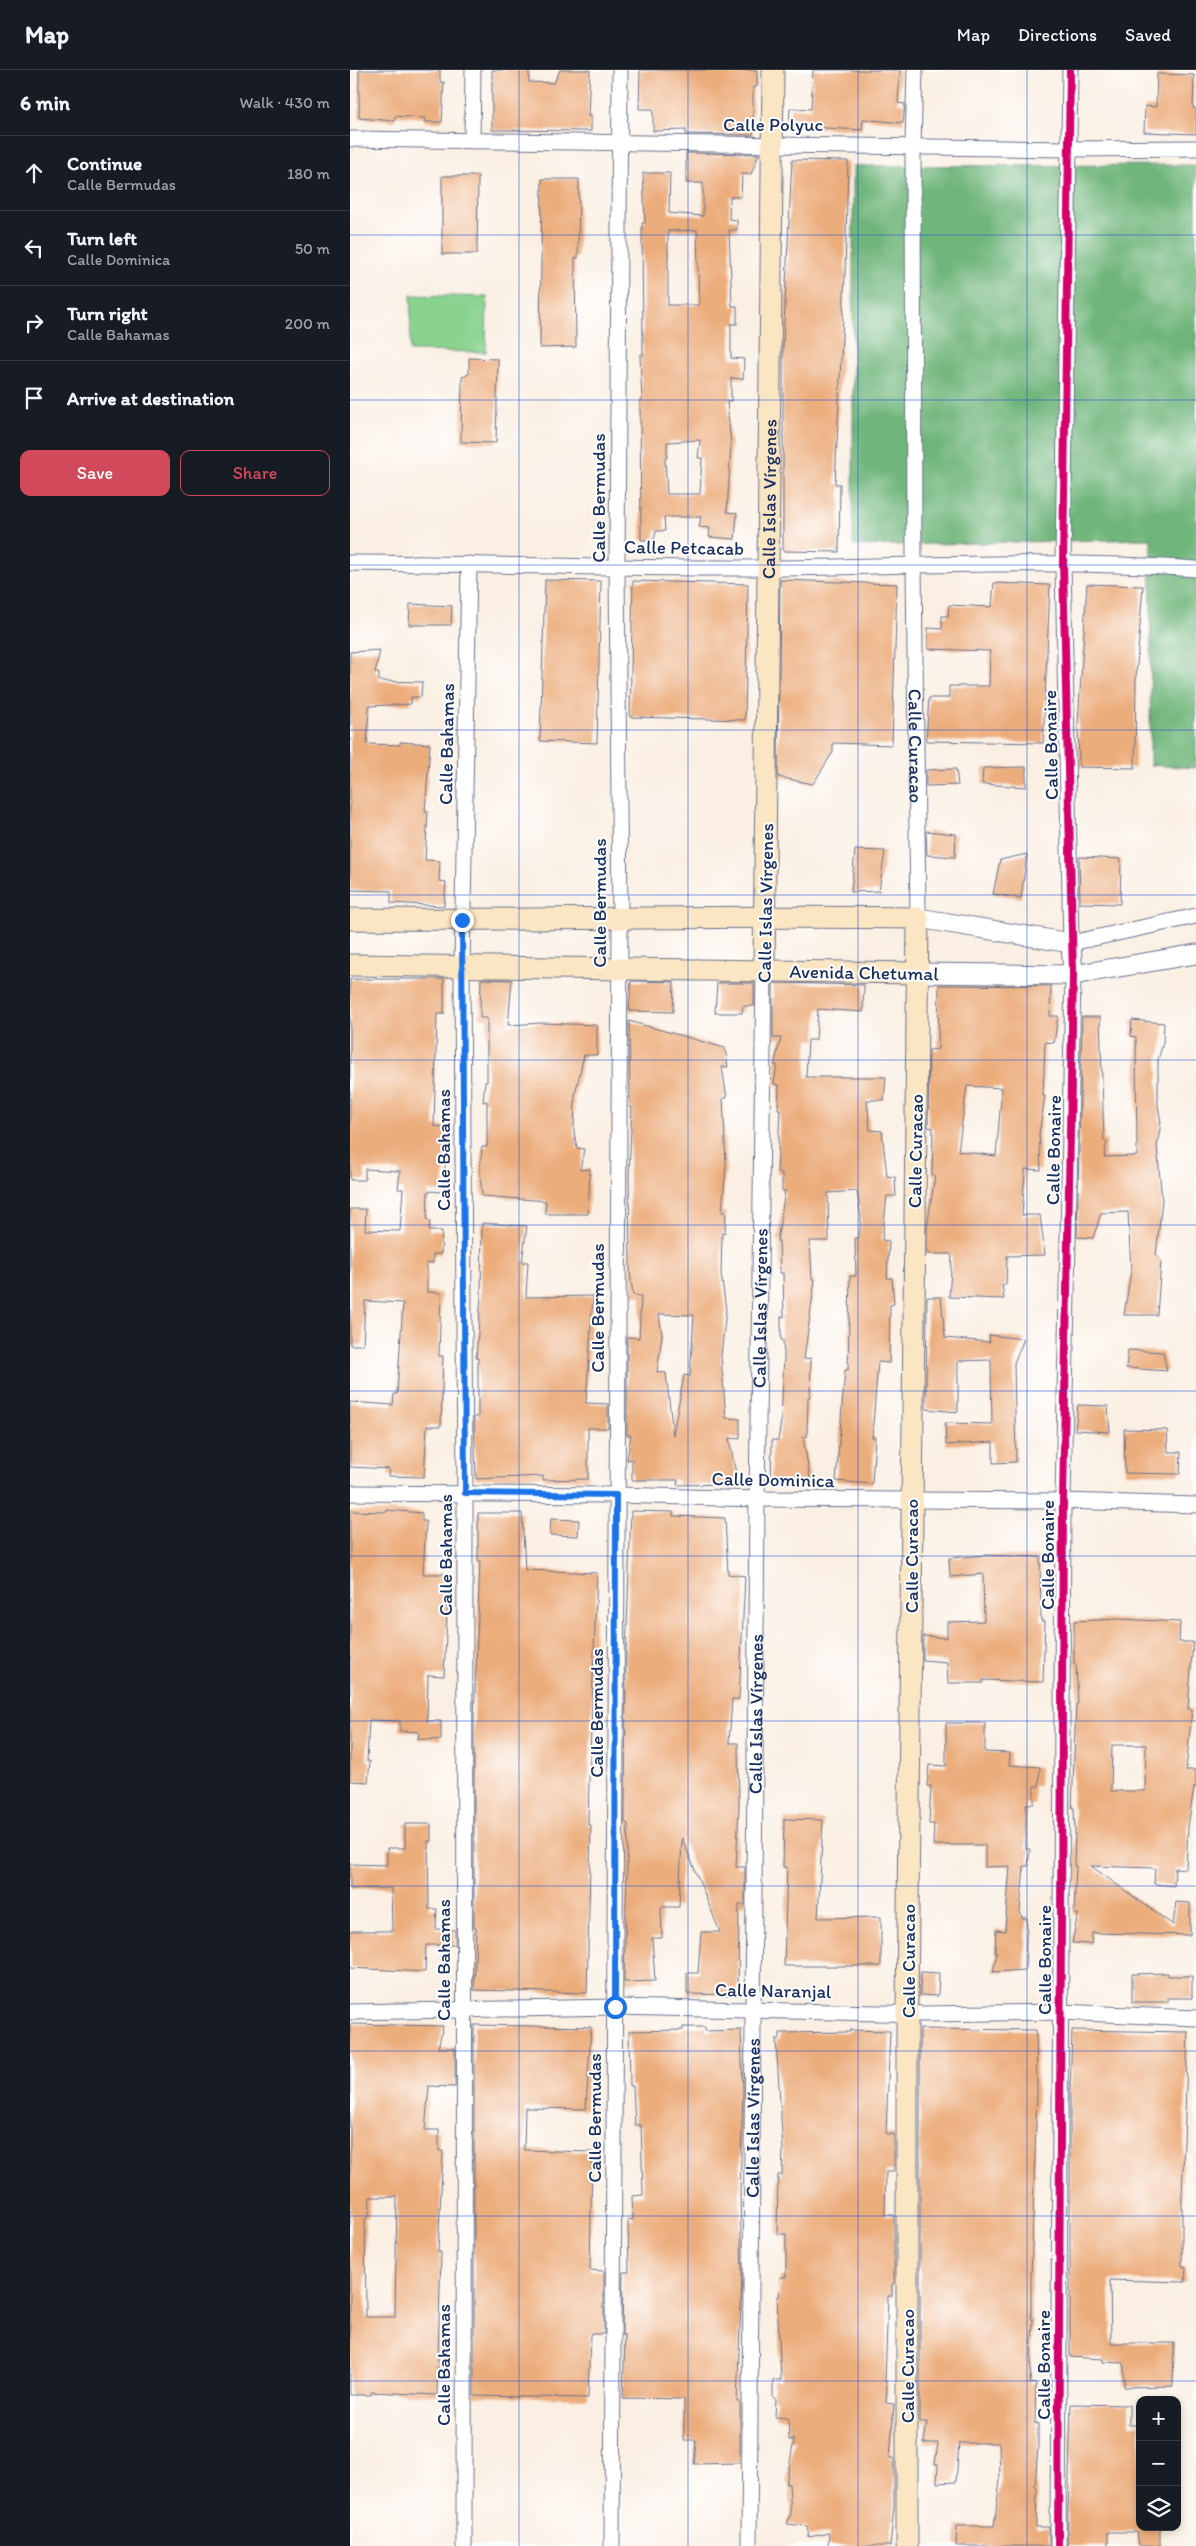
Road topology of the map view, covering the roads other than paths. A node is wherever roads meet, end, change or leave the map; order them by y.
1 (473, 70) edge
2 (620, 70) edge
3 (773, 70) edge
4 (915, 70) edge
5 (1070, 70) edge
6 (350, 139) edge
7 (472, 140) junction
8 (620, 143) junction
9 (772, 144) junction
10 (913, 145) junction
11 (1070, 148) junction
12 (1196, 148) edge
13 (350, 563) edge
14 (469, 564) junction
15 (1063, 564) junction
16 (914, 565) junction
17 (617, 566) junction
18 (768, 568) junction
19 (1196, 569) edge
20 (765, 916) junction
21 (1196, 916) edge
22 (620, 918) junction
23 (918, 918) junction
24 (350, 919) edge
25 (462, 920) junction
26 (1071, 943) junction
27 (1196, 954) edge
28 (350, 965) edge
29 (462, 966) junction
30 (619, 969) junction
31 (764, 971) junction
32 (917, 973) junction
33 (1073, 975) junction
34 (350, 1492) edge
35 (465, 1493) junction
36 (616, 1495) junction
37 (757, 1499) junction
38 (911, 1500) junction
39 (1063, 1501) junction
40 (1196, 1504) edge
41 (615, 2007) junction
42 (752, 2010) junction
43 (462, 2011) junction
44 (350, 2012) edge
45 (907, 2012) junction
46 (1060, 2012) junction
47 (1196, 2018) edge
48 (464, 2546) edge
49 (612, 2546) edge
50 (749, 2546) edge
51 (906, 2546) edge
52 (1058, 2546) edge

1 - 7 street
2 - 8 street, Calle Bermudas
3 - 9 main road, Calle Islas Vírgenes
4 - 10 street
5 - 11 street
6 - 7 street, Calle Polyuc
7 - 8 street, Calle Polyuc
8 - 9 street, Calle Polyuc
8 - 17 street, Calle Bermudas
9 - 10 street, Calle Polyuc
9 - 18 main road, Calle Islas Vírgenes
10 - 11 street, Calle Polyuc
10 - 16 street, Calle Curacao
11 - 12 street, Calle Polyuc
11 - 15 street, Calle Bonaire
13 - 14 street, Calle Petcacab
14 - 17 street, Calle Petcacab
14 - 25 street, Calle Bahamas
15 - 16 street, Calle Petcacab
15 - 19 street, Calle Petcacab
15 - 26 street, Calle Bonaire
16 - 18 street, Calle Petcacab
16 - 23 street, Calle Curacao
17 - 18 street, Calle Petcacab
17 - 22 street, Calle Bermudas
18 - 20 main road, Calle Islas Vírgenes
20 - 22 main road
20 - 23 main road
20 - 31 main road, Calle Islas Vírgenes
21 - 26 street
22 - 25 main road
22 - 30 street, Calle Bermudas
23 - 26 street
23 - 32 main road, Calle Curacao
24 - 25 main road
25 - 29 street, Calle Bahamas
26 - 33 street, Calle Bonaire
27 - 33 street, Avenida Chetumal
28 - 29 main road, Avenida Chetumal
29 - 30 main road, Avenida Chetumal
29 - 35 street, Calle Bahamas
30 - 31 main road, Avenida Chetumal
30 - 36 street, Calle Bermudas
31 - 32 main road, Avenida Chetumal
31 - 37 street, Calle Islas Vírgenes
32 - 33 street, Avenida Chetumal
32 - 38 main road, Calle Curacao
33 - 39 street, Calle Bonaire
34 - 35 street, Calle Dominica
35 - 36 street, Calle Dominica
35 - 43 street, Calle Bahamas
36 - 37 street, Calle Dominica
36 - 41 street, Calle Bermudas
37 - 38 street, Calle Dominica
37 - 42 street, Calle Islas Vírgenes
38 - 39 street, Calle Dominica
38 - 45 main road, Calle Curacao
39 - 40 street, Calle Dominica
39 - 46 street, Calle Bonaire
41 - 42 street, Calle Naranjal
41 - 43 street, Calle Naranjal
41 - 49 street, Calle Bermudas
42 - 45 street, Calle Naranjal
42 - 50 street, Calle Islas Vírgenes
43 - 44 street, Calle Naranjal
43 - 48 street, Calle Bahamas
45 - 46 street, Calle Naranjal
45 - 51 main road, Calle Curacao
46 - 47 street, Calle Naranjal
46 - 52 street, Calle Bonaire

